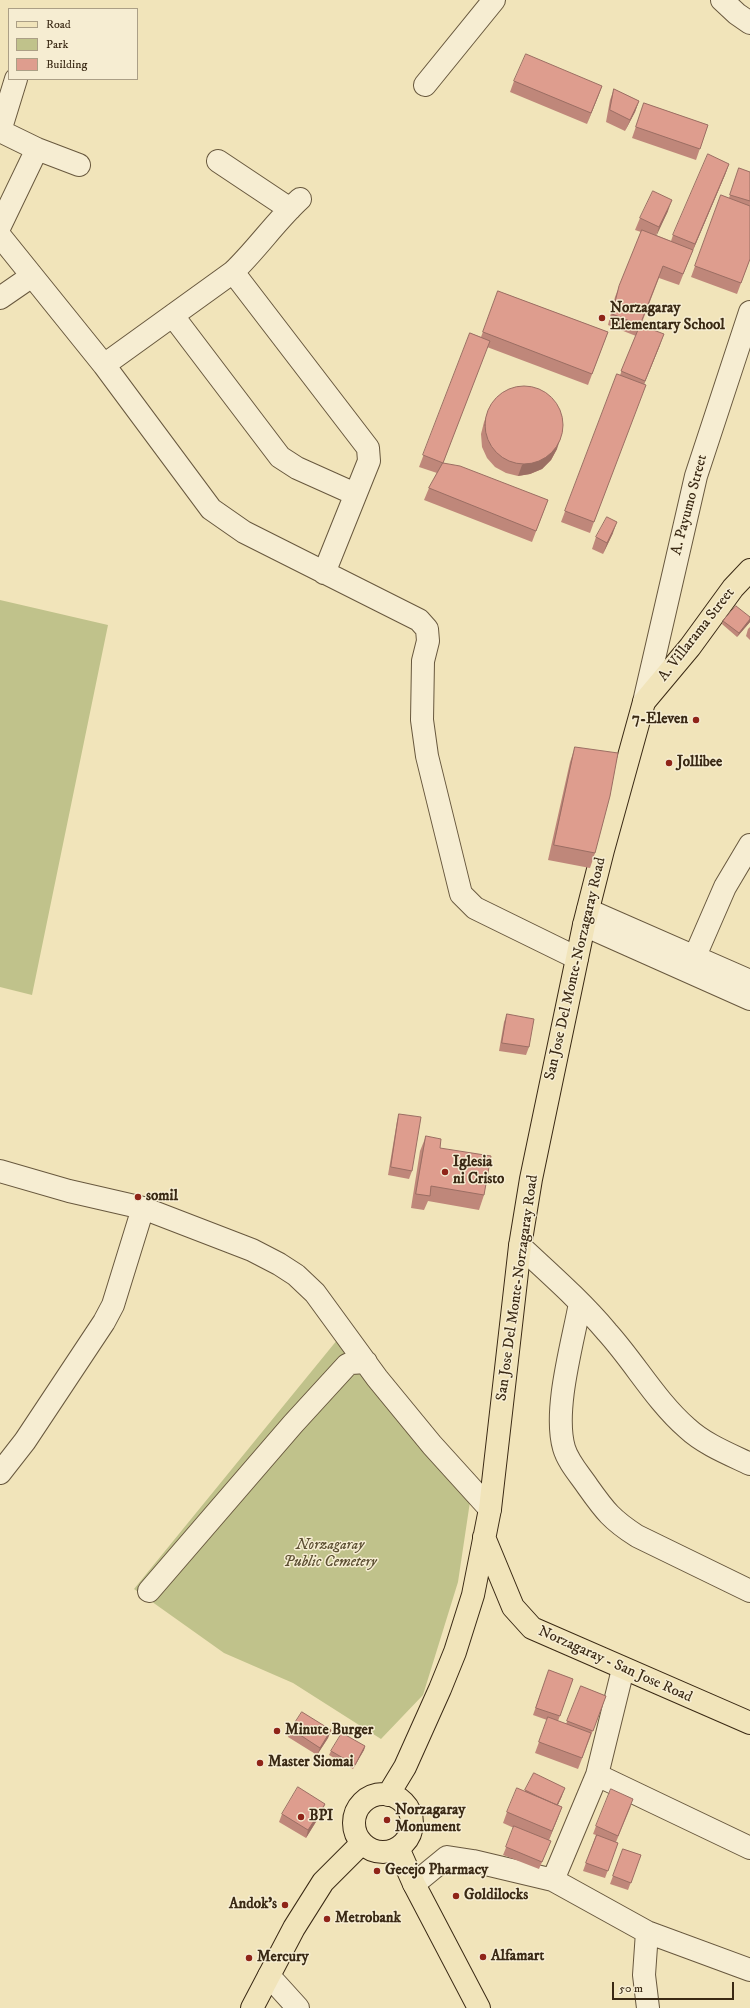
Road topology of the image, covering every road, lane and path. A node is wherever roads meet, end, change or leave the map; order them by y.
1 (494, 0) edge
2 (722, 0) edge
3 (750, 23) edge
4 (16, 80) edge
5 (425, 85) dead end
6 (0, 131) edge
7 (37, 149) junction
8 (218, 161) dead end
9 (79, 165) dead end
10 (0, 226) edge
11 (0, 236) edge
12 (233, 272) junction
13 (32, 276) junction
14 (0, 298) edge
15 (750, 312) edge
16 (173, 316) junction
17 (104, 365) junction
18 (355, 494) junction
19 (750, 570) edge
20 (324, 573) junction
21 (644, 702) junction
22 (750, 845) edge
23 (586, 917) junction
24 (695, 956) junction
25 (577, 958) junction
26 (750, 981) edge
27 (750, 999) edge
28 (0, 1171) edge
29 (143, 1208) junction
30 (520, 1246) junction
31 (580, 1303) junction
32 (366, 1362) junction
33 (750, 1464) edge
34 (0, 1473) edge
35 (490, 1509) junction
36 (484, 1537) junction
37 (149, 1591) dead end
38 (750, 1591) edge
39 (623, 1669) junction
40 (750, 1723) edge
41 (597, 1775) junction
42 (388, 1795) junction
43 (362, 1843) junction
44 (398, 1848) junction
45 (750, 1848) edge
46 (553, 1880) junction
47 (414, 1884) junction
48 (647, 1932) junction
49 (750, 1970) edge
50 (269, 1976) junction
51 (252, 2008) edge
52 (298, 2008) edge
53 (479, 2008) edge
54 (648, 2008) edge

1 - 5 street
2 - 3 street
4 - 6 street
6 - 7 street
7 - 9 street
7 - 10 street
8 - 12 street
11 - 13 street
12 - 16 street
12 - 18 street
13 - 14 street
13 - 17 street
15 - 21 street, A. Payumo Street
16 - 17 street
16 - 18 street
17 - 20 street
18 - 20 street
19 - 21 main road, A. Villarama Street
20 - 25 street
21 - 23 main road, San Jose Del Monte-Norzagaray Road
22 - 24 street
23 - 24 street
23 - 25 main road, San Jose Del Monte-Norzagaray Road
23 - 27 street
24 - 26 street
25 - 30 main road, San Jose Del Monte-Norzagaray Road
28 - 29 street
29 - 32 street
29 - 34 street
30 - 31 street
30 - 35 main road, San Jose Del Monte-Norzagaray Road
31 - 33 street
31 - 38 street
32 - 35 street
32 - 37 street
35 - 36 main road, San Jose Del Monte-Norzagaray Road
36 - 39 main road, Norzagaray - San Jose Road
36 - 42 main road, San Jose Del Monte-Norzagaray Road
39 - 40 main road, Norzagaray - San Jose Road
39 - 41 street
41 - 45 street
41 - 46 street
42 - 43 main road
42 - 44 main road
43 - 44 main road
43 - 50 main road
44 - 47 main road
46 - 47 street
46 - 48 street
47 - 53 main road
48 - 49 street
48 - 54 street
50 - 51 main road
50 - 52 street

